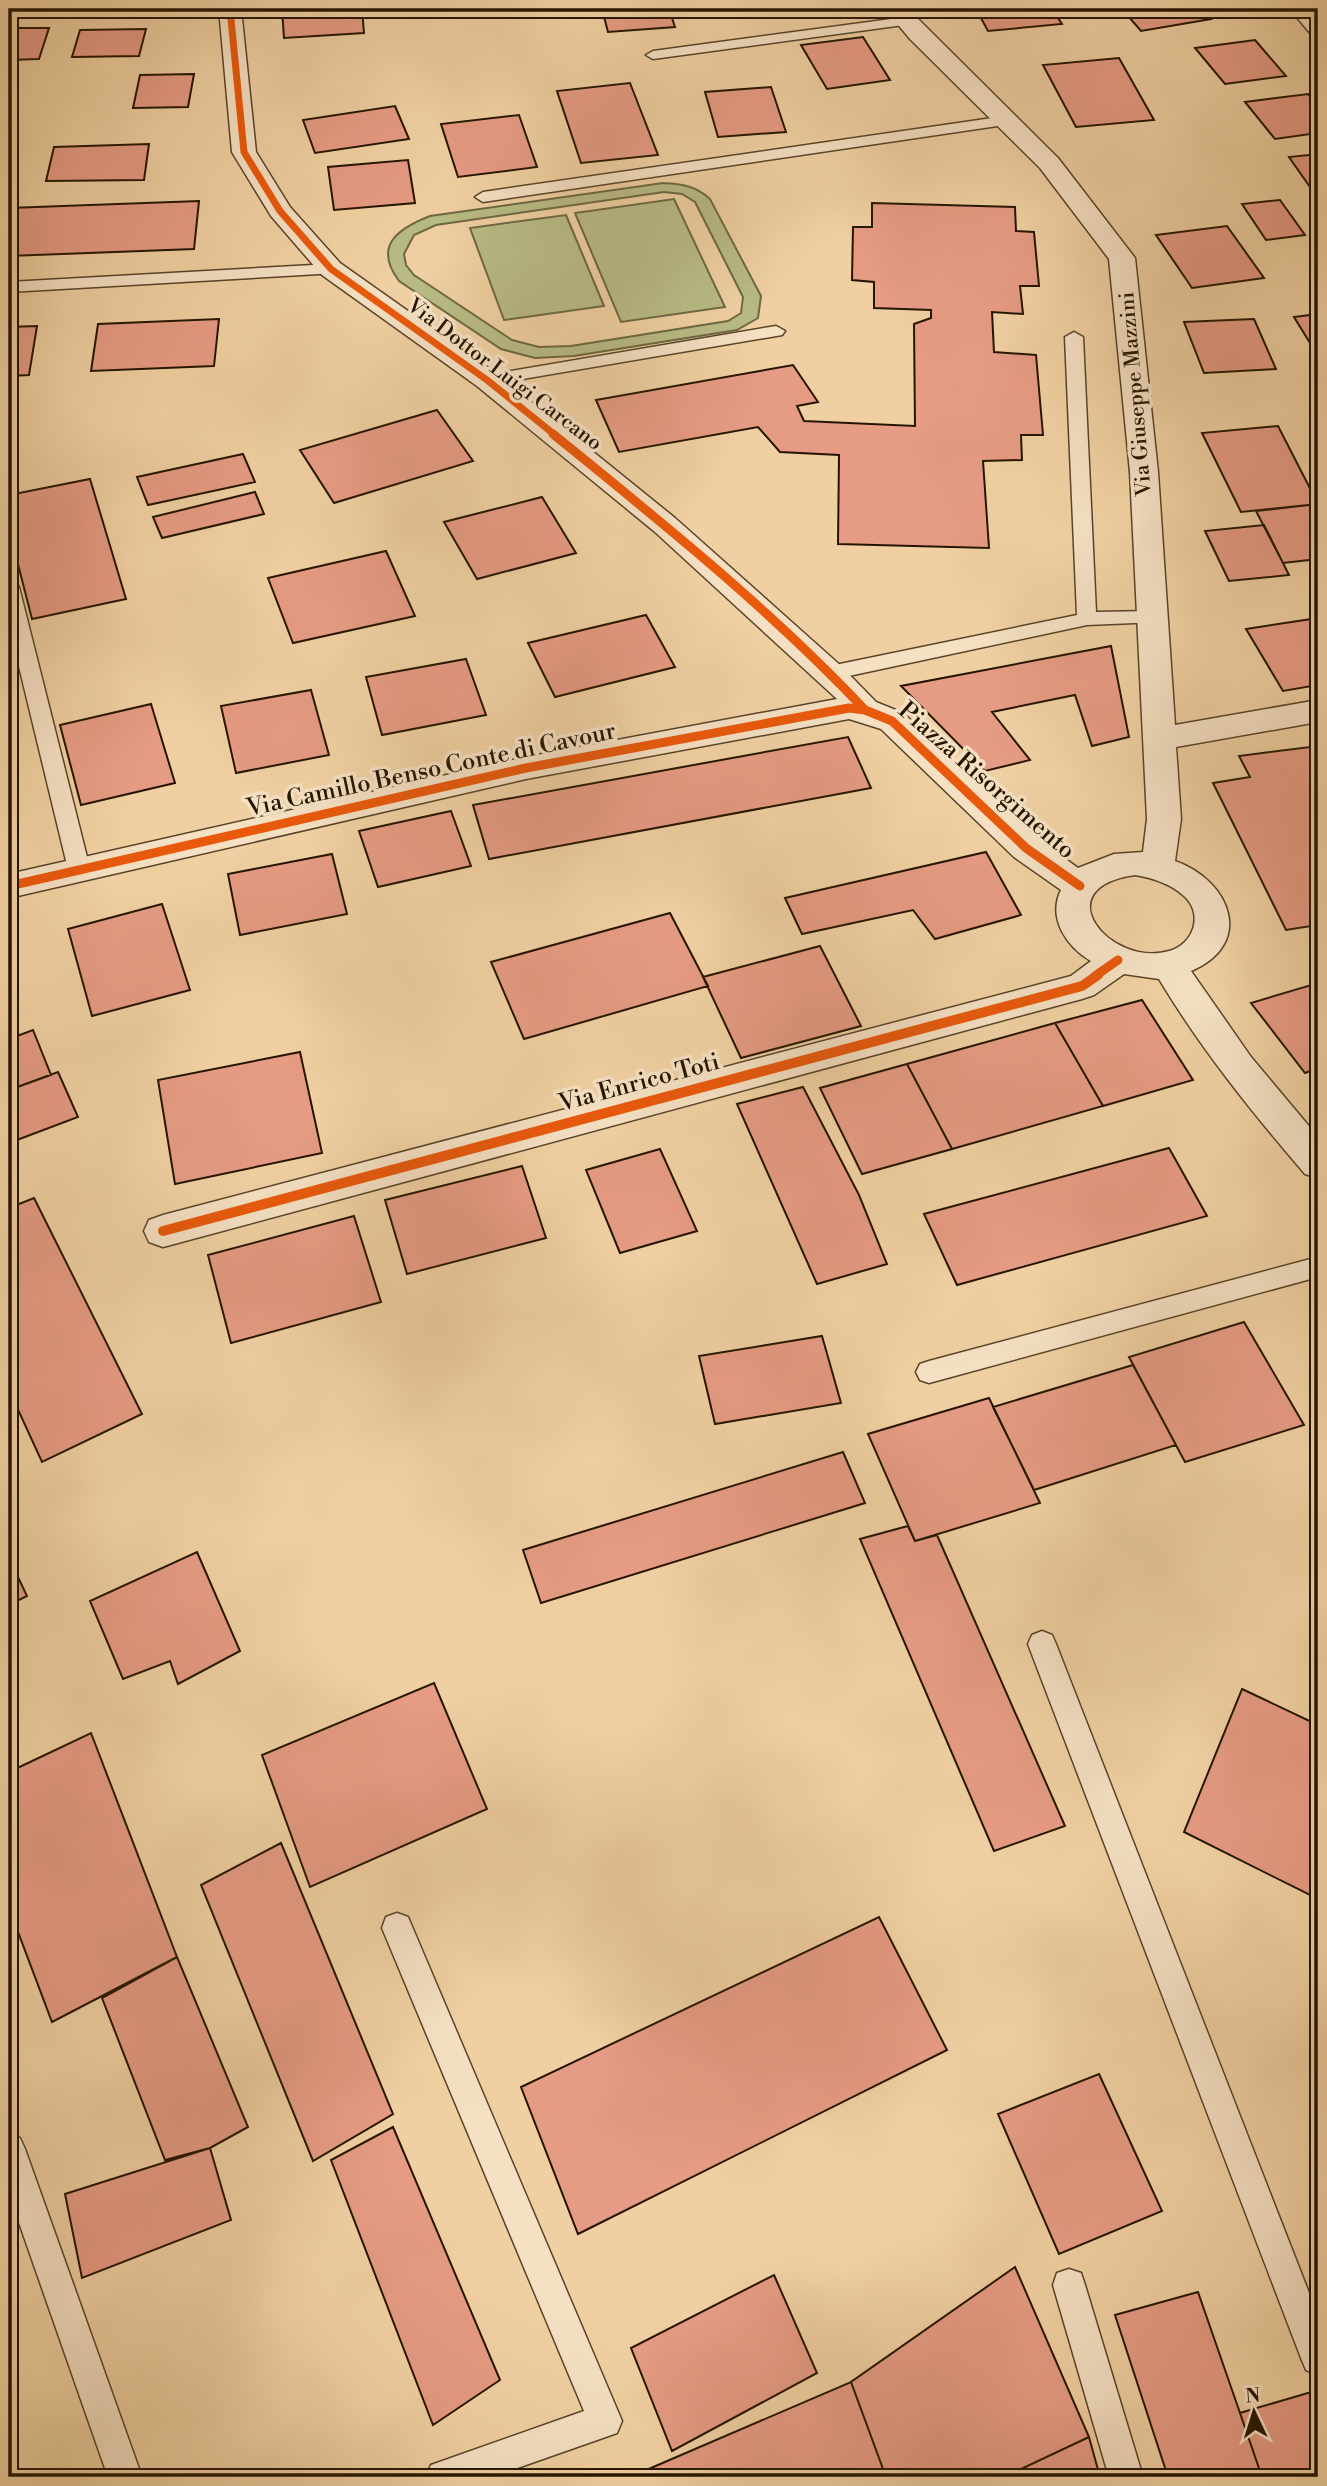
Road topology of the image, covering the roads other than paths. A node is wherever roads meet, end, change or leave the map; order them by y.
1 (230, 9) edge
2 (1301, 9) edge
3 (901, 15) edge
4 (1318, 28) edge
5 (653, 55) dead end
6 (1006, 121) junction
7 (483, 197) dead end
8 (331, 269) junction
9 (9, 287) edge
10 (776, 331) dead end
11 (1074, 337) dead end
12 (487, 380) junction
13 (9, 587) edge
14 (1151, 617) junction
15 (1087, 619) junction
16 (830, 673) junction
17 (865, 710) junction
18 (1318, 711) edge
19 (1159, 739) junction
20 (1158, 866) junction
21 (79, 869) junction
22 (9, 886) edge
23 (1080, 886) junction
24 (1118, 960) junction
25 (1168, 964) junction
26 (1318, 1163) edge
27 (163, 1231) dead end
28 (1318, 1267) edge
29 (929, 1372) dead end
30 (1042, 1644) dead end
31 (397, 1928) dead end
32 (9, 2149) edge
33 (1069, 2285) dead end
34 (1318, 2358) edge
35 (125, 2477) edge
36 (443, 2477) edge
37 (1126, 2477) edge

1 - 8 street, Via Dottor Luigi Carcano
2 - 4 street
3 - 5 lane
3 - 6 street, Via Giuseppe Mazzini
6 - 7 lane
6 - 14 street, Via Giuseppe Mazzini
8 - 9 lane
8 - 12 street, Via Dottor Luigi Carcano
10 - 12 lane
11 - 15 lane
12 - 16 street, Via Dottor Luigi Carcano
13 - 21 lane
14 - 15 lane
14 - 19 street, Via Giuseppe Mazzini
15 - 16 lane
16 - 17 street, Via Dottor Luigi Carcano
17 - 21 street, Via Camillo Benso Conte di Cavour
17 - 23 street, Piazza Risorgimento
18 - 19 street
19 - 20 street, Via Giuseppe Mazzini
20 - 23 street
20 - 25 street
21 - 22 street, Via Camillo Benso Conte di Cavour
23 - 24 street
24 - 25 street
24 - 27 street, Via Enrico Toti
25 - 26 street
28 - 29 lane
30 - 34 lane
31 - 36 lane
32 - 35 lane
33 - 37 lane

